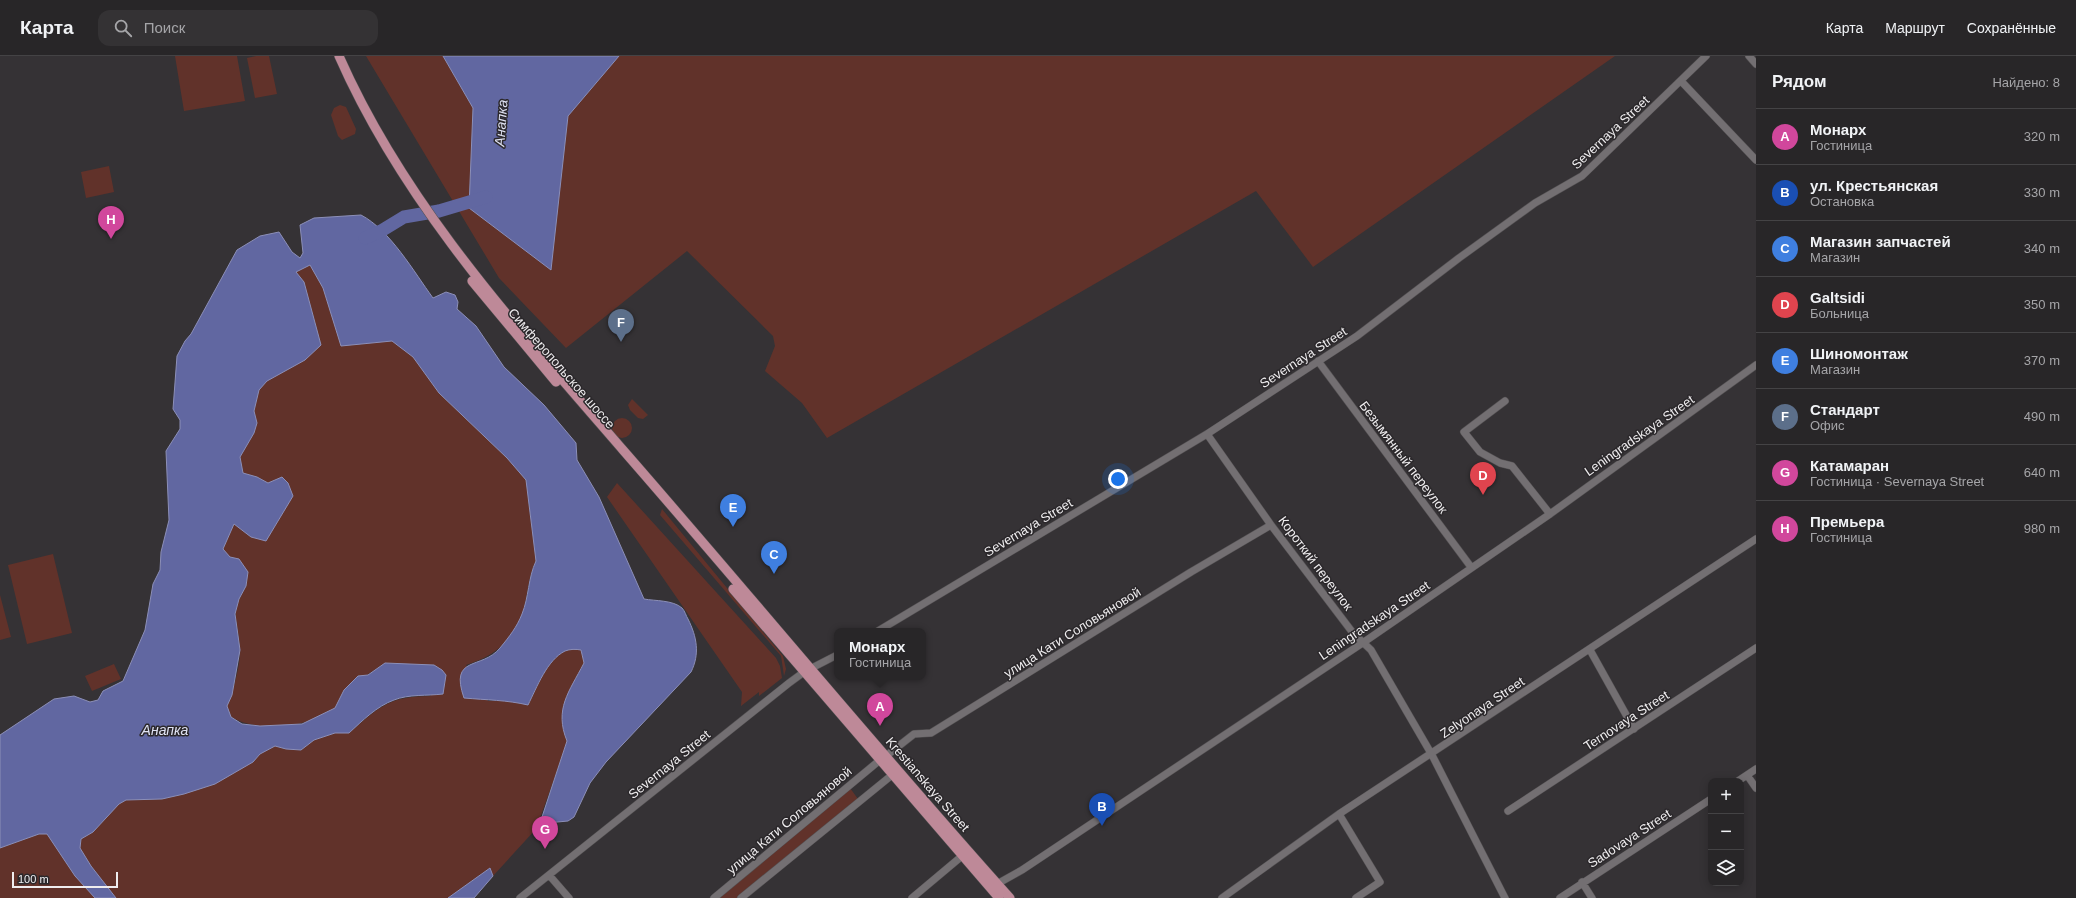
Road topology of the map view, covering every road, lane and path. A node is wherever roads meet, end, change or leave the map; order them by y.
1 (333, 56) edge
2 (338, 56) edge
3 (1706, 56) edge
4 (1681, 81) junction
5 (1756, 160) edge
6 (409, 189) junction
7 (1318, 361) junction
8 (1756, 364) edge
9 (1756, 372) edge
10 (1742, 375) junction
11 (1505, 401) dead end
12 (1207, 434) junction
13 (1550, 514) junction
14 (1271, 525) junction
15 (1756, 539) edge
16 (1471, 567) junction
17 (883, 628) edge
18 (1364, 642) junction
19 (1756, 648) edge
20 (1590, 650) junction
21 (834, 657) edge
22 (808, 671) junction
23 (1634, 729) junction
24 (1432, 755) junction
25 (883, 758) junction
26 (1756, 769) edge
27 (892, 775) junction
28 (1747, 775) junction
29 (1742, 778) edge
30 (1756, 788) edge
31 (1708, 801) edge
32 (1508, 811) dead end
33 (1339, 814) junction
34 (962, 856) junction
35 (549, 875) junction
36 (1582, 882) junction
37 (997, 884) junction
38 (520, 898) edge
39 (569, 898) edge
40 (714, 898) edge
41 (741, 898) edge
42 (912, 898) edge
43 (999, 898) edge
44 (1010, 898) edge
45 (1222, 898) edge
46 (1356, 898) edge
47 (1505, 898) edge
48 (1560, 898) edge
49 (1592, 898) edge

1 - 6 main road, Симферопольское шоссе
2 - 6 main road, Симферопольское шоссе
3 - 4 street, Severnaya Street
4 - 5 street
4 - 7 street, Severnaya Street
6 - 22 main road, Симферопольское шоссе
7 - 12 street, Severnaya Street
7 - 16 street, Безымянный переулок
8 - 10 street, Leningradskaya Street
9 - 10 street
10 - 13 street, Leningradskaya Street
11 - 13 street
12 - 14 street, Короткий переулок
12 - 17 street, Severnaya Street
13 - 16 street, Leningradskaya Street
14 - 18 street, Короткий переулок
14 - 25 street, улица Кати Соловьяновой
15 - 20 street, Zelyonaya Street
16 - 18 street, Leningradskaya Street
18 - 24 street, Короткий переулок
18 - 37 street, Leningradskaya Street
19 - 23 street, Ternovaya Street
20 - 23 street
20 - 24 street, Zelyonaya Street
21 - 22 street, Severnaya Street
22 - 25 main road, Krestianskaya Street
22 - 35 street, Severnaya Street
23 - 32 street, Ternovaya Street
24 - 33 street, Zelyonaya Street
24 - 47 street, Короткий переулок
25 - 27 main road, Krestianskaya Street
25 - 37 main road, Krestianskaya Street
25 - 40 street, улица Кати Соловьяновой
26 - 28 street
27 - 34 main road, Krestianskaya Street
27 - 41 street
28 - 29 street
28 - 30 street
31 - 36 street, Sadovaya Street
33 - 45 street, Zelyonaya Street
33 - 46 street
34 - 42 street
34 - 43 main road, Krestianskaya Street
35 - 38 street, Severnaya Street
35 - 39 street
36 - 48 street, Sadovaya Street
36 - 49 street
37 - 44 main road, Krestianskaya Street

